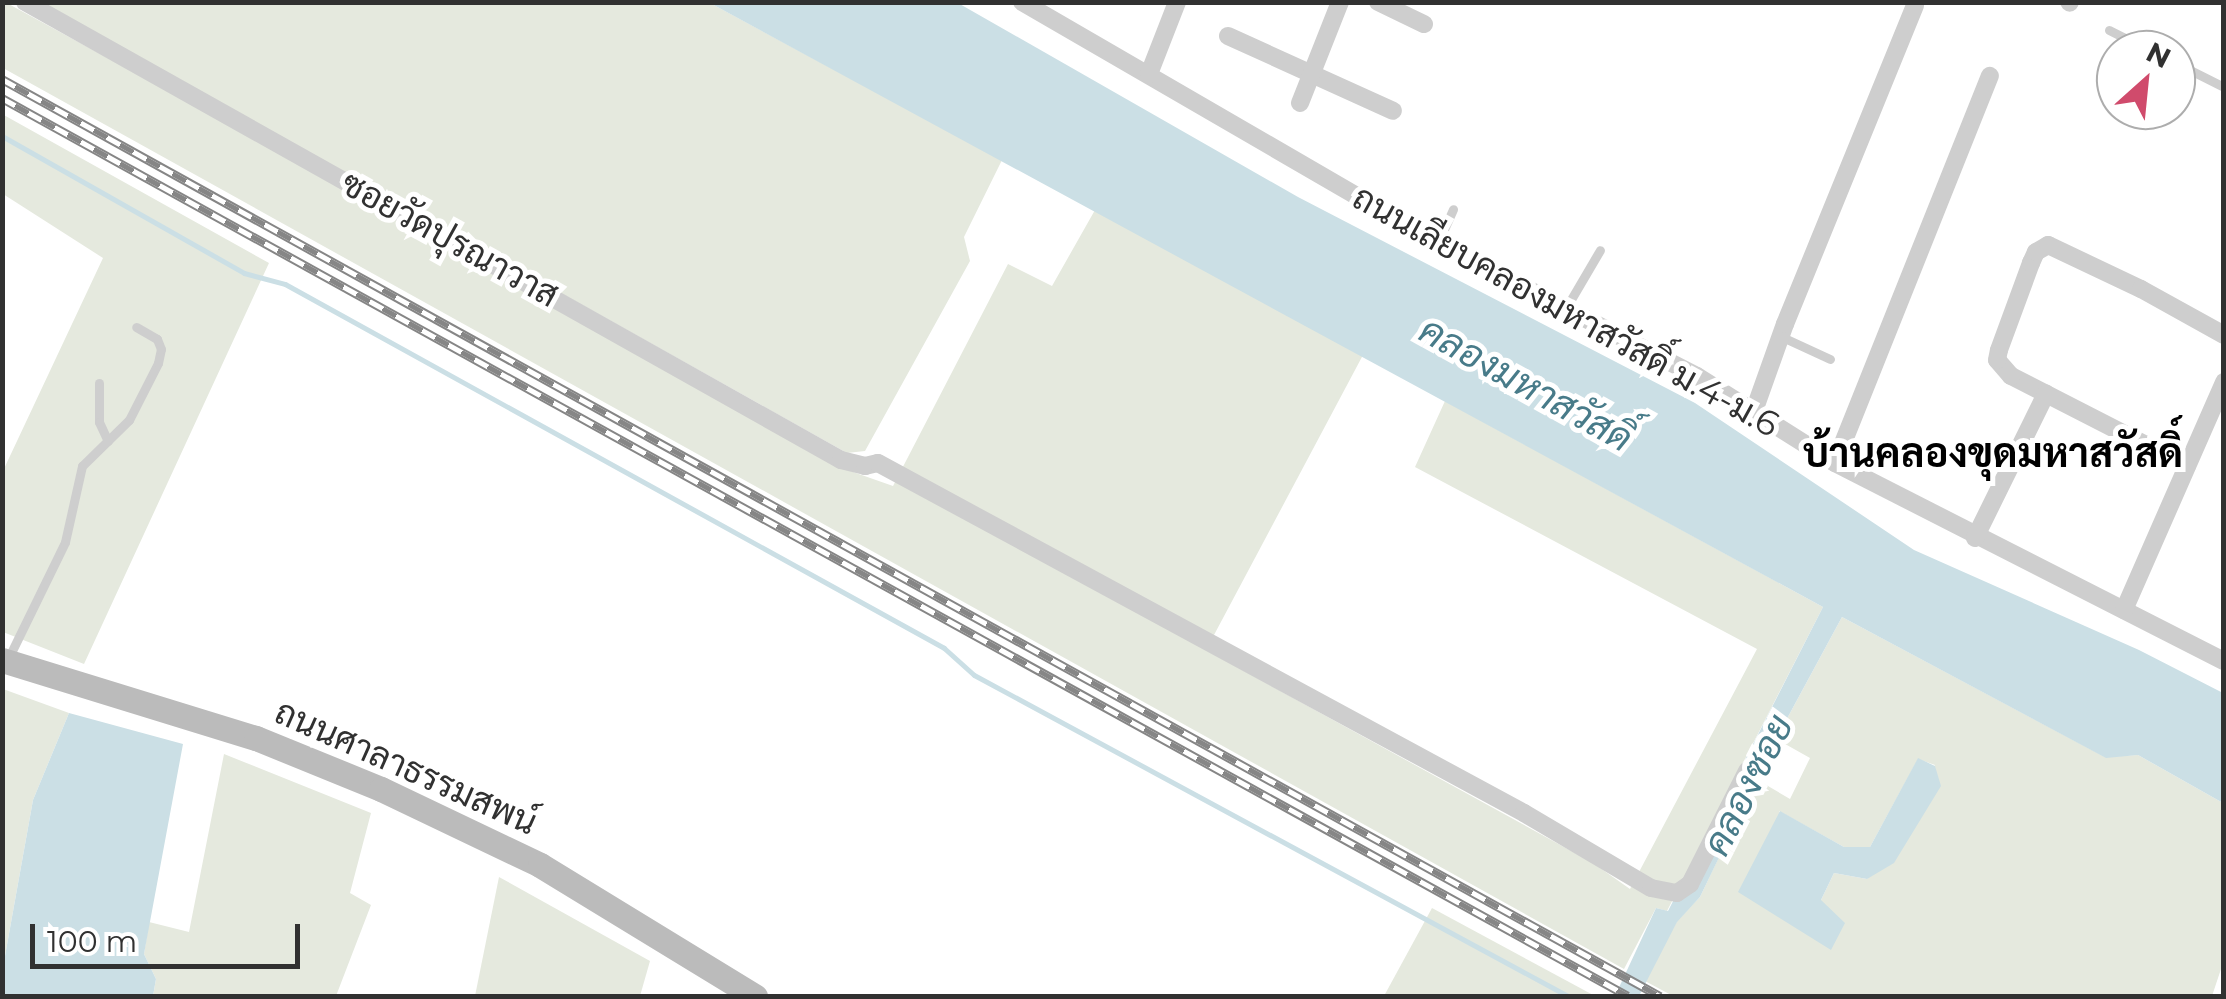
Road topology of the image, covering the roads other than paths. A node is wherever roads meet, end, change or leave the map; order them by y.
1 (25, 2) edge
2 (1022, 2) edge
3 (1177, 2) edge
4 (1340, 2) edge
5 (1378, 2) edge
6 (1916, 6) dead end
7 (1057, 11) edge
8 (1424, 24) dead end
9 (1228, 36) dead end
10 (1149, 74) junction
11 (1312, 74) junction
12 (2196, 74) edge
13 (1990, 76) dead end
14 (2224, 87) edge
15 (1300, 104) dead end
16 (1393, 111) dead end
17 (1454, 208) dead end
18 (1438, 243) junction
19 (1600, 250) dead end
20 (1565, 310) junction
21 (136, 327) dead end
22 (2224, 335) edge
23 (1780, 336) junction
24 (1830, 359) dead end
25 (2224, 382) edge
26 (98, 383) dead end
27 (2046, 394) junction
28 (1754, 411) junction
29 (108, 442) junction
30 (1835, 463) junction
31 (2186, 466) junction
32 (1975, 538) junction
33 (2124, 610) junction
34 (2224, 660) edge
35 (5, 661) edge
36 (1747, 770) dead end
37 (755, 996) edge

1 - 36 street, ซอยวัดปุรณาวาส
2 - 7 street, ถนนเลียบคลองมหาสวัสดิ์ ม.4-ม.6
3 - 10 street
4 - 11 street
5 - 8 street
6 - 23 street
7 - 10 street, ถนนเลียบคลองมหาสวัสดิ์ ม.4-ม.6
9 - 11 street
10 - 18 street, ถนนเลียบคลองมหาสวัสดิ์ ม.4-ม.6
11 - 15 street
11 - 16 street
12 - 14 lane
13 - 30 street
17 - 18 lane
18 - 20 street, ถนนเลียบคลองมหาสวัสดิ์ ม.4-ม.6
19 - 20 lane
20 - 28 street, ถนนเลียบคลองมหาสวัสดิ์ ม.4-ม.6
21 - 29 lane
22 - 27 street
23 - 24 lane
23 - 28 street
25 - 31 street
26 - 29 lane
27 - 31 street
27 - 32 street
28 - 30 street, ถนนเลียบคลองมหาสวัสดิ์ ม.4-ม.6
29 - 35 lane
30 - 32 street, ถนนเลียบคลองมหาสวัสดิ์ ม.4-ม.6
31 - 33 street
32 - 33 street, ถนนเลียบคลองมหาสวัสดิ์ ม.4-ม.6
33 - 34 street, ถนนเลียบคลองมหาสวัสดิ์ ม.4-ม.6
35 - 37 street, ถนนศาลาธรรมสพน์

